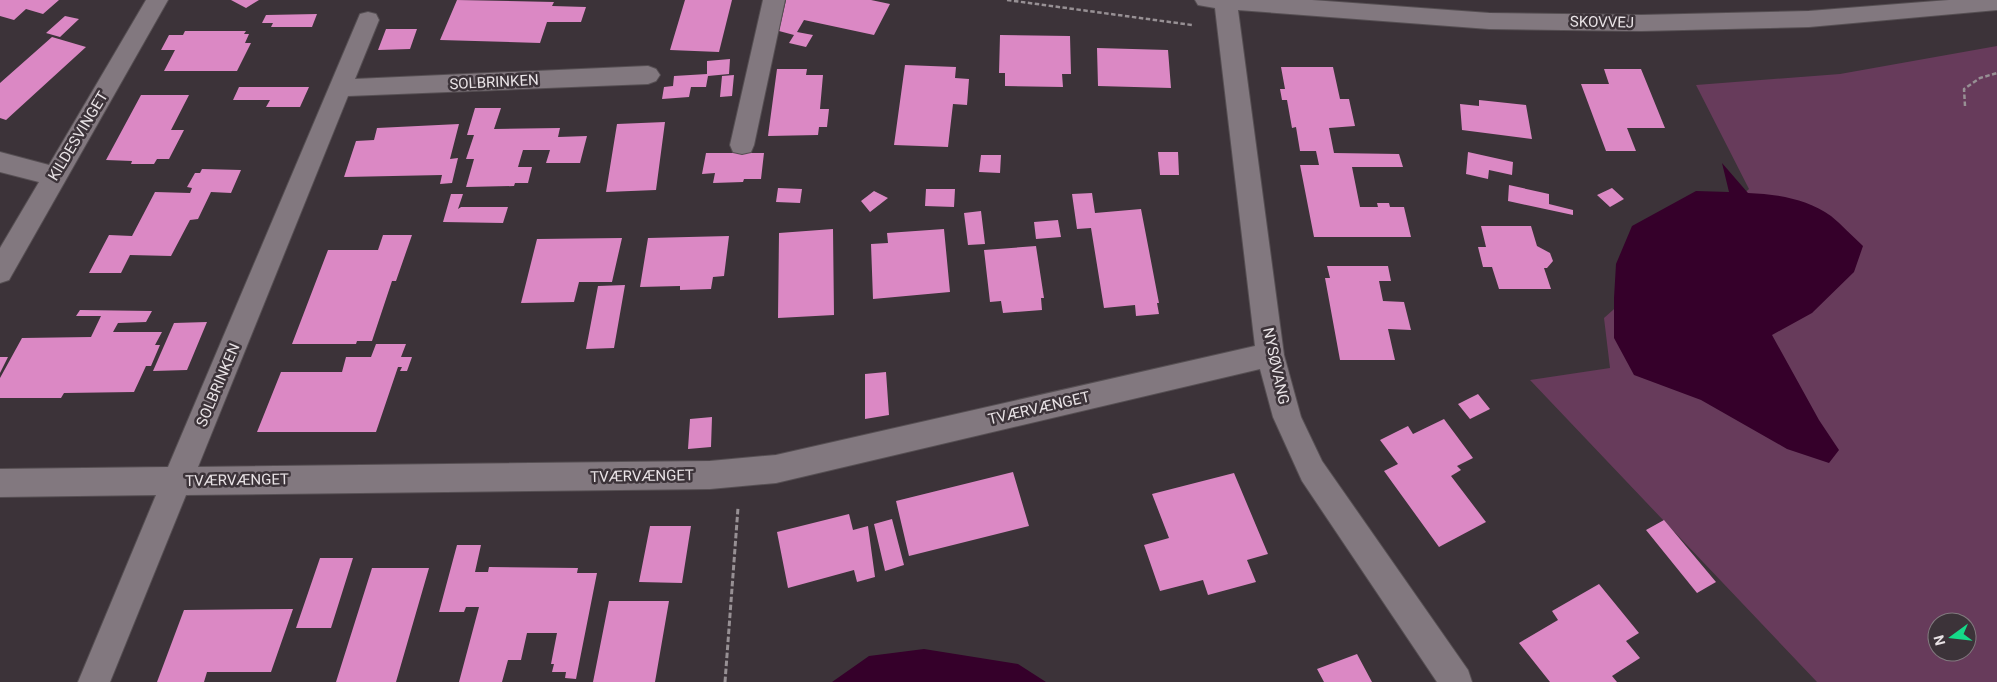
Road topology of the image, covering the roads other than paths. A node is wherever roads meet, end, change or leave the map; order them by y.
1 (157, 0) edge
2 (774, 0) edge
3 (1216, 1) edge
4 (1997, 2) edge
5 (368, 20) dead end
6 (648, 75) dead end
7 (341, 88) junction
8 (742, 145) dead end
9 (0, 162) edge
10 (54, 176) junction
11 (0, 272) edge
12 (1270, 355) junction
13 (178, 481) junction
14 (0, 483) edge
15 (94, 682) edge
16 (1456, 682) edge

1 - 10 street, KILDESVINGET
2 - 8 street
3 - 4 street, SKOVVEJ
3 - 12 street, NYSØVANG
5 - 7 street, SOLBRINKEN
6 - 7 street, SOLBRINKEN
7 - 13 street, SOLBRINKEN
9 - 10 street
10 - 11 street, KILDESVINGET
12 - 13 street, TVÆRVÆNGET
12 - 16 street, NYSØVANG
13 - 14 street, TVÆRVÆNGET
13 - 15 street, SOLBRINKEN

